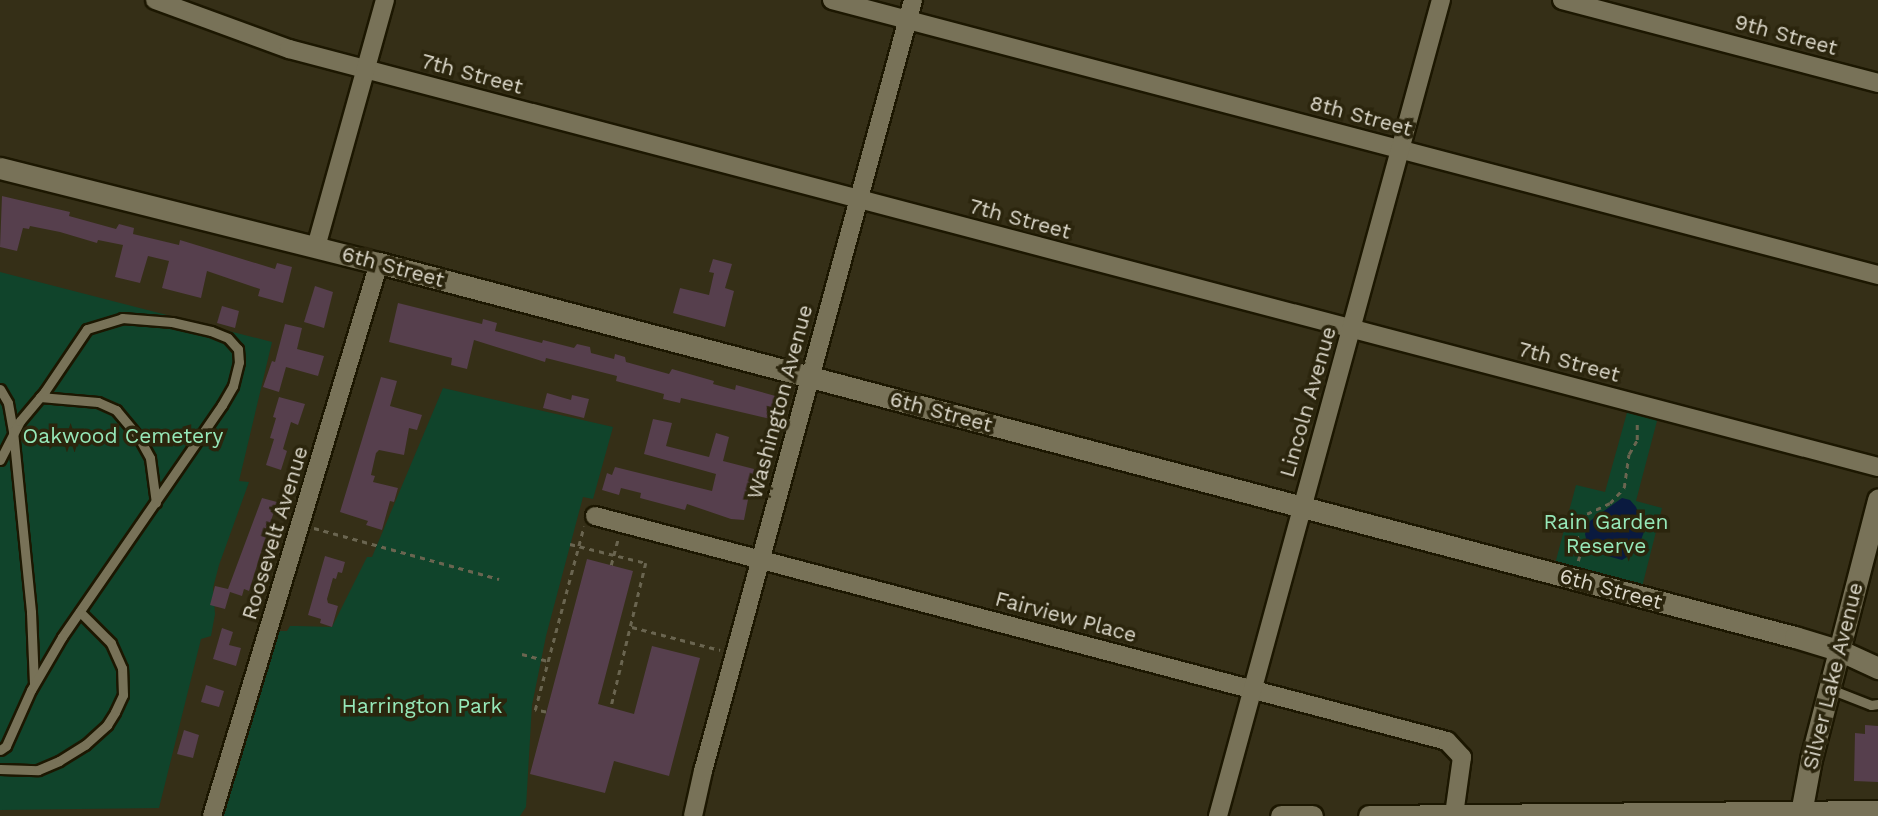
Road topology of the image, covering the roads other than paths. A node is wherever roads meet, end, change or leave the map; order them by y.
1 (155, 0) edge
2 (386, 0) edge
3 (832, 0) edge
4 (913, 0) edge
5 (1441, 0) edge
6 (1562, 0) edge
7 (908, 20) junction
8 (366, 69) junction
9 (1878, 83) edge
10 (1401, 150) junction
11 (0, 168) edge
12 (860, 200) junction
13 (316, 247) junction
14 (379, 263) junction
15 (1878, 275) edge
16 (1353, 329) junction
17 (810, 377) junction
18 (0, 389) edge
19 (40, 397) junction
20 (13, 431) junction
21 (0, 460) edge
22 (1878, 467) edge
23 (1878, 499) edge
24 (156, 503) junction
25 (1303, 506) junction
26 (590, 517) road end
27 (760, 561) junction
28 (80, 612) junction
29 (1841, 651) junction
30 (1878, 668) edge
31 (34, 684) junction
32 (1830, 689) junction
33 (1253, 691) junction
34 (1878, 704) edge
35 (0, 750) edge
36 (0, 769) edge
37 (1878, 811) edge
38 (1801, 813) junction
39 (1454, 815) edge
40 (1511, 815) edge
41 (1722, 815) edge
42 (212, 816) edge
43 (693, 816) edge
44 (1218, 816) edge
45 (1281, 816) edge
46 (1291, 816) edge
47 (1312, 816) edge
48 (1369, 816) edge

1 - 8 street, 7th Street
2 - 8 street
3 - 7 street, 8th Street
4 - 7 street, Washington Avenue
5 - 10 street, Lincoln Avenue
6 - 9 street, 9th Street
7 - 10 street, 8th Street
7 - 12 street, Washington Avenue
8 - 12 street, 7th Street
8 - 13 street
10 - 15 street, 8th Street
10 - 16 street, Lincoln Avenue
11 - 13 street, 6th Street
12 - 16 street, 7th Street
12 - 17 street, Washington Avenue
13 - 14 street, 6th Street
14 - 17 street, 6th Street
14 - 42 street, Roosevelt Avenue
16 - 22 street, 7th Street
16 - 25 street, Lincoln Avenue
17 - 25 street, 6th Street
17 - 27 street, Washington Avenue
18 - 20 lane
19 - 20 lane
19 - 24 lane
19 - 24 lane
20 - 21 lane
20 - 31 lane
23 - 29 street, Silver Lake Avenue
24 - 28 lane
25 - 29 street, 6th Street
25 - 33 street, Lincoln Avenue
26 - 27 street, Fairview Place
27 - 33 street, Fairview Place
27 - 43 street, Washington Avenue
28 - 31 lane
28 - 36 lane
29 - 30 street, 6th Street
29 - 32 street, Silver Lake Avenue
31 - 35 lane
32 - 34 lane
32 - 38 street, Silver Lake Avenue
33 - 39 street, Fairview Place
33 - 44 street, Lincoln Avenue
37 - 38 street
38 - 41 street
39 - 40 street
39 - 48 street
40 - 41 street
45 - 46 street
46 - 47 street

